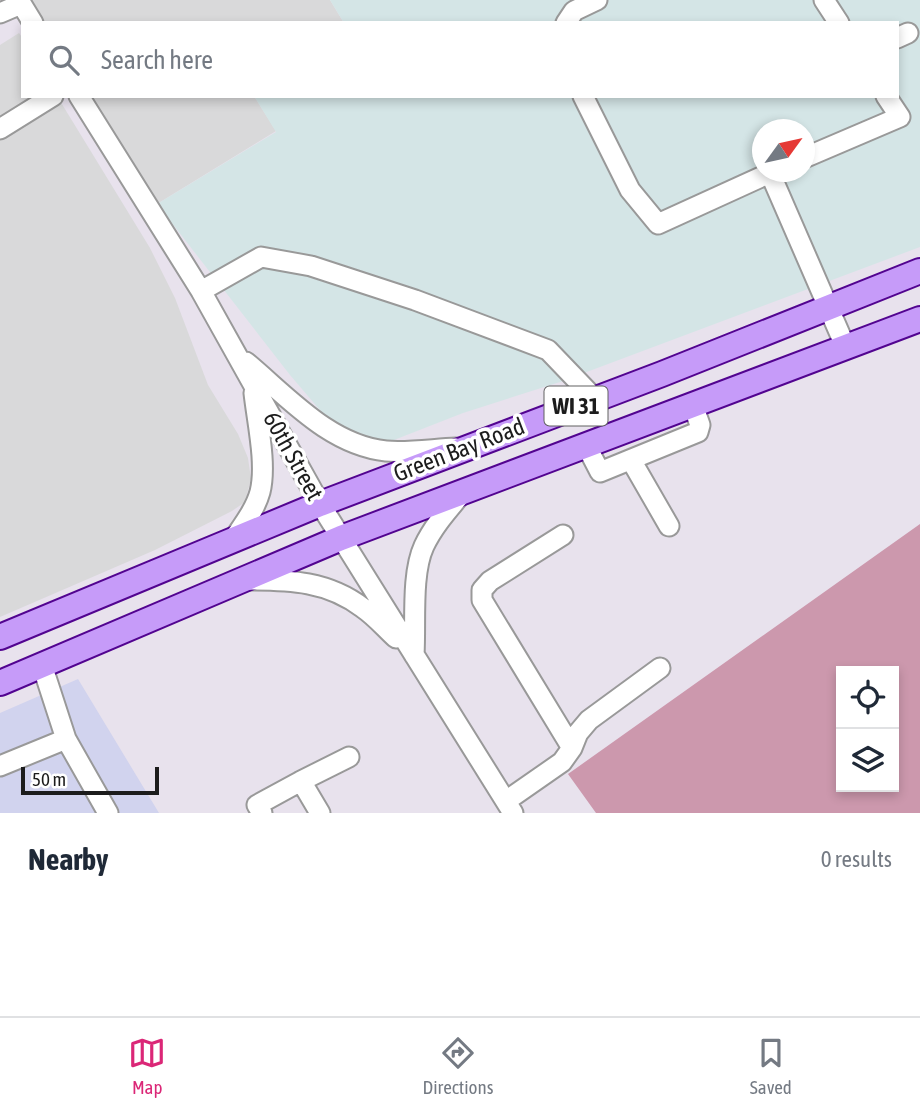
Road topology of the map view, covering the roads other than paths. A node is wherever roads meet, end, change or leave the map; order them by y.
1 (597, 0) edge
2 (824, 0) edge
3 (20, 2) edge
4 (0, 13) edge
5 (32, 21) edge
6 (567, 21) edge
7 (838, 21) edge
8 (50, 98) edge
9 (80, 98) edge
10 (584, 98) edge
11 (887, 98) edge
12 (0, 128) edge
13 (815, 153) edge
14 (752, 181) edge
15 (776, 182) edge
16 (920, 271) edge
17 (201, 291) junction
18 (830, 307) junction
19 (920, 319) edge
20 (846, 348) junction
21 (236, 354) junction
22 (253, 385) junction
23 (595, 398) junction
24 (693, 405) junction
25 (586, 445) junction
26 (464, 448) junction
27 (631, 460) junction
28 (463, 492) junction
29 (320, 504) junction
30 (669, 526) dead end
31 (563, 535) dead end
32 (341, 538) junction
33 (233, 540) junction
34 (243, 580) junction
35 (0, 637) edge
36 (414, 655) junction
37 (42, 665) junction
38 (660, 668) dead end
39 (0, 683) edge
40 (66, 739) junction
41 (572, 748) junction
42 (349, 757) dead end
43 (0, 766) edge
44 (301, 781) junction
45 (509, 807) edge
46 (108, 813) edge
47 (262, 813) edge
48 (320, 813) edge

1 - 6 street
2 - 7 street
3 - 4 street
3 - 5 street
8 - 12 street
9 - 17 street, 60th Street
10 - 14 street
11 - 13 street
15 - 18 street
16 - 18 main road, Green Bay Road / WI 31
17 - 21 street, 60th Street
17 - 23 street
18 - 20 street
18 - 23 main road, Green Bay Road / WI 31
19 - 20 main road, Green Bay Road / WI 31
20 - 24 main road, Green Bay Road / WI 31
21 - 22 street, 60th Street
21 - 26 street
22 - 29 street, 60th Street
22 - 33 street
23 - 26 main road, Green Bay Road / WI 31
24 - 25 main road, Green Bay Road / WI 31
24 - 27 street
25 - 27 street
25 - 28 main road, Green Bay Road / WI 31
26 - 29 main road, Green Bay Road / WI 31
27 - 30 street
28 - 32 main road, Green Bay Road / WI 31
28 - 36 street
29 - 32 street, 60th Street
29 - 33 main road, Green Bay Road / WI 31
31 - 41 street
32 - 34 main road, Green Bay Road / WI 31
32 - 36 street, 60th Street
33 - 35 main road, Green Bay Road / WI 31
34 - 36 street
34 - 37 main road, Green Bay Road / WI 31
36 - 45 street, 60th Street
37 - 39 main road, Green Bay Road / WI 31
37 - 40 street
38 - 41 street
40 - 43 street
40 - 46 street
41 - 45 street
42 - 44 street
44 - 47 street
44 - 48 street

